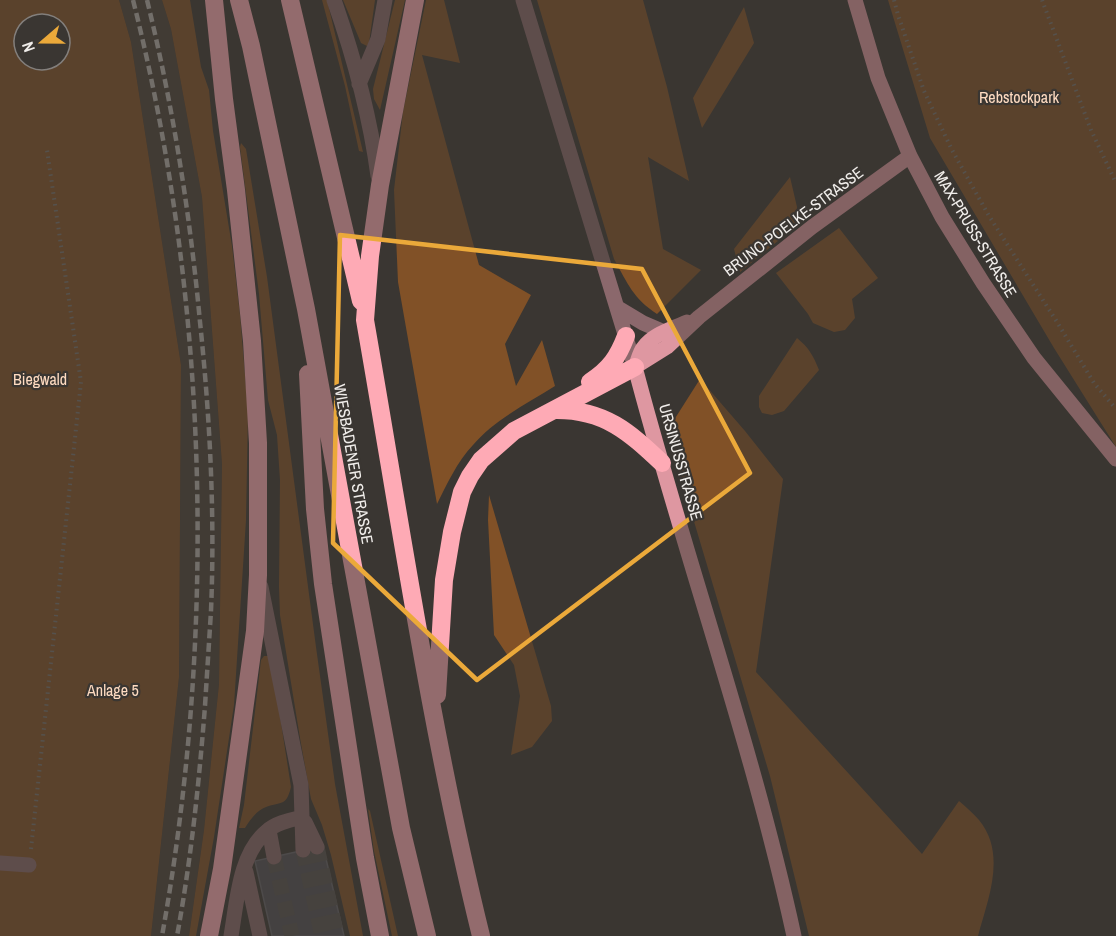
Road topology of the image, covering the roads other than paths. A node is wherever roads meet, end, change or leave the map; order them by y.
1 (214, 0) edge
2 (239, 0) edge
3 (290, 0) edge
4 (334, 0) edge
5 (385, 0) edge
6 (415, 0) edge
7 (523, 0) edge
8 (855, 0) edge
9 (359, 84) junction
10 (910, 156) junction
11 (380, 185) junction
12 (618, 308) junction
13 (306, 309) junction
14 (699, 317) junction
15 (365, 320) junction
16 (664, 332) junction
17 (626, 336) junction
18 (636, 367) junction
19 (555, 410) junction
20 (534, 420) junction
21 (1116, 459) edge
22 (662, 463) junction
23 (258, 575) junction
24 (435, 727) junction
25 (302, 817) junction
26 (268, 830) junction
27 (310, 849) tunnel mouth
28 (274, 857) tunnel mouth
29 (0, 863) edge
30 (29, 865) road end
31 (244, 866) junction
32 (209, 936) edge
33 (231, 936) edge
34 (260, 936) edge
35 (380, 936) edge
36 (427, 936) edge
37 (481, 936) edge
38 (794, 936) edge

1 - 23 highway
2 - 13 highway, WIESBADENER STRASSE
3 - 15 highway
4 - 9 street
5 - 9 street
6 - 11 highway
7 - 12 street, URSINUSSTRASSE
8 - 10 main road, MAX-PRUSS-STRASSE
9 - 11 street
10 - 14 main road, BRUNO-POELKE-STRASSE
10 - 21 main road, MAX-PRUSS-STRASSE
11 - 15 highway
12 - 16 street
12 - 17 street, URSINUSSTRASSE
13 - 35 highway
13 - 36 highway, WIESBADENER STRASSE
14 - 16 main road, BRUNO-POELKE-STRASSE
14 - 18 main road, BRUNO-POELKE-STRASSE
15 - 24 highway
16 - 18 main road, BRUNO-POELKE-STRASSE
17 - 18 street, URSINUSSTRASSE
17 - 20 highway
18 - 19 highway
18 - 22 main road, URSINUSSTRASSE
19 - 20 highway
19 - 22 highway
20 - 24 highway
22 - 38 main road, URSINUSSTRASSE
23 - 25 street
23 - 32 highway
24 - 37 highway
25 - 26 street
25 - 27 street
26 - 28 street
26 - 31 street
29 - 30 street
31 - 33 street
31 - 34 street

